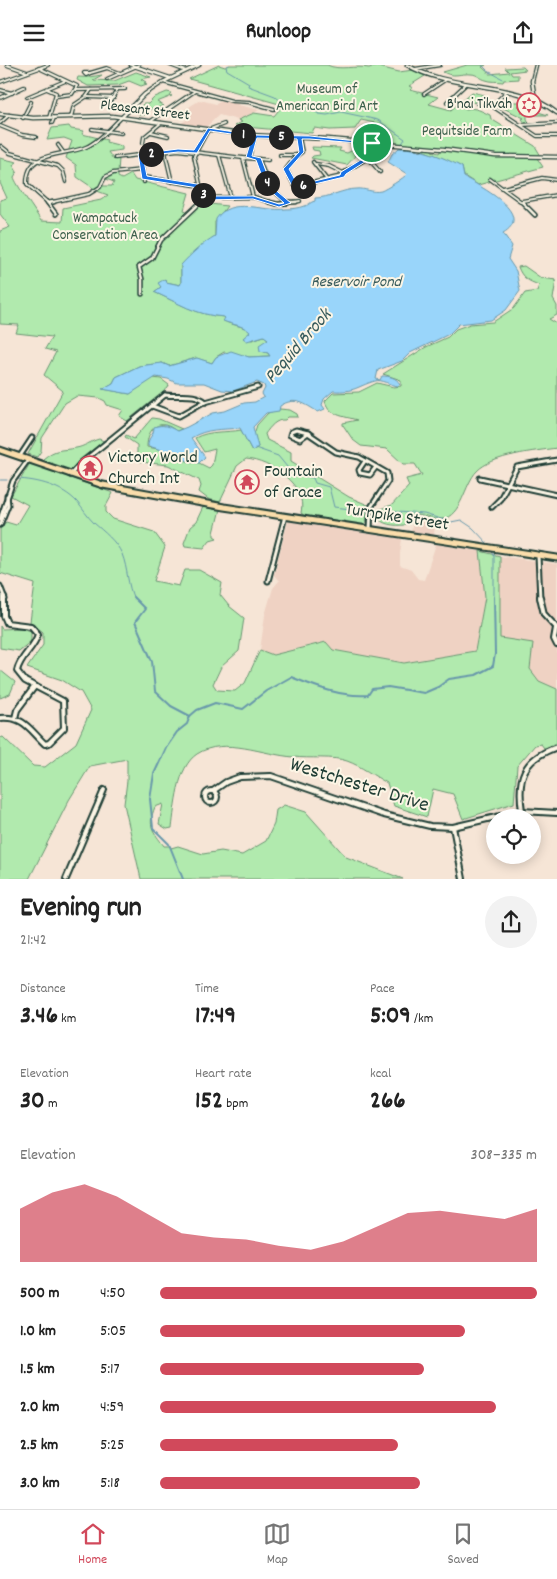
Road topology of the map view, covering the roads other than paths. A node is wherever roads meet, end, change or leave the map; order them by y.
1 (7, 65) edge
2 (48, 65) edge
3 (131, 65) edge
4 (170, 65) edge
5 (199, 65) edge
6 (407, 65) edge
7 (440, 65) edge
8 (536, 65) edge
9 (137, 66) edge
10 (39, 68) junction
11 (414, 69) junction
12 (186, 71) junction
13 (27, 72) junction
14 (90, 73) dead end
15 (121, 73) junction
16 (107, 79) dead end
17 (170, 79) junction
18 (445, 80) junction
19 (66, 81) junction
20 (163, 82) junction
21 (0, 83) edge
22 (466, 84) junction
23 (24, 87) dead end
24 (46, 89) junction
25 (125, 89) dead end
26 (76, 90) junction
27 (91, 90) junction
28 (117, 90) junction
29 (0, 91) edge
30 (196, 91) junction
31 (507, 91) junction
32 (12, 93) junction
33 (424, 95) dead end
34 (56, 96) junction
35 (27, 97) dead end
36 (87, 97) junction
37 (0, 98) edge
38 (114, 98) junction
39 (535, 100) junction
40 (31, 102) dead end
41 (110, 102) dead end
42 (448, 102) dead end
43 (477, 103) dead end
44 (492, 105) junction
45 (265, 111) dead end
46 (557, 112) edge
47 (0, 113) edge
48 (9, 115) junction
49 (71, 117) junction
50 (122, 117) junction
51 (23, 118) junction
52 (49, 118) junction
53 (54, 118) junction
54 (151, 121) junction
55 (162, 122) junction
56 (52, 123) dead end
57 (557, 123) edge
58 (224, 124) dead end
59 (0, 125) edge
60 (520, 125) junction
61 (92, 129) dead end
62 (107, 130) junction
63 (208, 130) junction
64 (369, 131) dead end
65 (150, 132) junction
66 (121, 133) dead end
67 (168, 136) dead end
68 (255, 136) junction
69 (36, 137) dead end
70 (299, 137) junction
71 (557, 137) edge
72 (143, 143) dead end
73 (367, 143) junction
74 (372, 143) junction
75 (58, 145) dead end
76 (2, 146) dead end
77 (63, 152) junction
78 (165, 152) junction
79 (196, 152) junction
80 (140, 155) junction
81 (219, 155) junction
82 (280, 155) dead end
83 (297, 155) junction
84 (249, 157) junction
85 (367, 157) junction
86 (557, 157) edge
87 (115, 158) dead end
88 (243, 158) junction
89 (259, 159) junction
90 (268, 160) dead end
91 (38, 161) junction
92 (312, 161) dead end
93 (316, 164) junction
94 (142, 170) junction
95 (380, 172) dead end
96 (343, 173) junction
97 (144, 177) junction
98 (490, 179) dead end
99 (327, 180) junction
100 (557, 180) edge
101 (66, 182) dead end
102 (144, 182) dead end
103 (172, 182) junction
104 (201, 186) junction
105 (503, 188) junction
106 (557, 195) edge
107 (253, 197) junction
108 (203, 198) junction
109 (231, 198) junction
110 (300, 201) dead end
111 (521, 201) junction
112 (48, 203) junction
113 (288, 203) junction
114 (56, 214) dead end
115 (536, 215) dead end
116 (142, 294) dead end
117 (258, 387) dead end
118 (206, 402) junction
119 (151, 406) junction
120 (308, 433) junction
121 (32, 438) dead end
122 (0, 450) edge
123 (19, 457) junction
124 (28, 460) junction
125 (557, 460) edge
126 (365, 461) junction
127 (376, 467) junction
128 (69, 475) junction
129 (480, 478) dead end
130 (508, 483) junction
131 (7, 495) junction
132 (557, 495) edge
133 (492, 507) dead end
134 (285, 516) junction
135 (0, 519) edge
136 (0, 525) edge
137 (370, 529) junction
138 (538, 555) junction
139 (557, 558) edge
140 (268, 581) dead end
141 (0, 586) edge
142 (556, 628) edge
143 (557, 645) edge
144 (34, 686) junction
145 (15, 718) junction
146 (0, 719) edge
147 (557, 747) edge
148 (104, 790) dead end
149 (213, 791) dead end
150 (522, 809) edge
151 (541, 812) edge
152 (557, 813) edge
153 (486, 819) edge
154 (453, 827) junction
155 (66, 879) edge
156 (463, 879) edge

1 - 13 street
2 - 10 street
3 - 9 main road
4 - 12 street
5 - 12 main road
6 - 11 main road
7 - 11 street
8 - 39 main road
9 - 15 street
9 - 17 main road
10 - 13 street
10 - 19 street
11 - 18 main road
12 - 17 main road
13 - 21 street
14 - 15 street
15 - 16 street
17 - 20 main road
18 - 22 main road
18 - 33 street
19 - 24 street
19 - 26 street
20 - 30 street
20 - 50 main road
22 - 31 main road
22 - 42 street
23 - 32 street
24 - 34 street
24 - 35 street
25 - 28 street
26 - 27 street
26 - 34 street
27 - 28 street
27 - 36 street
28 - 38 street
29 - 32 street
30 - 45 street
30 - 54 street
31 - 39 main road
31 - 44 street
32 - 37 street
34 - 52 street
36 - 38 street
36 - 49 street
38 - 41 street
39 - 46 main road
40 - 51 street
43 - 44 street
44 - 60 street
47 - 48 main road, Pleasant Street
48 - 51 main road, Pleasant Street
48 - 59 street
49 - 50 main road, Pleasant Street
49 - 53 main road, Pleasant Street
50 - 54 main road, Pleasant Street
50 - 62 street
51 - 52 main road, Pleasant Street
52 - 53 main road, Pleasant Street
53 - 56 street
54 - 55 main road, Pleasant Street
55 - 63 main road, Pleasant Street
55 - 65 street
57 - 60 street
58 - 63 street
59 - 69 street
60 - 71 street
61 - 62 street
62 - 66 street
62 - 77 street
63 - 68 main road, Pleasant Street
63 - 79 street
64 - 73 street
65 - 67 street
65 - 72 street
68 - 70 main road, Pleasant Street
68 - 84 street
70 - 73 main road, Pleasant Street
70 - 83 street
73 - 74 main road, Pleasant Street
74 - 85 street
74 - 86 main road, Pleasant Street
75 - 77 street
76 - 91 street
77 - 91 street
78 - 79 street
78 - 80 street
78 - 103 street
79 - 81 street
79 - 104 street
80 - 87 street
80 - 94 street
81 - 88 street
81 - 109 street
82 - 83 street
83 - 99 street
84 - 88 street
84 - 89 street
85 - 95 street
85 - 96 street
88 - 107 street
89 - 90 street
89 - 113 street
91 - 101 street
91 - 112 street
92 - 93 street
93 - 96 street
93 - 99 street
94 - 97 street
94 - 112 street
96 - 99 street
97 - 102 street
97 - 103 street
98 - 105 street
100 - 105 street
103 - 104 street
104 - 108 street
105 - 111 street
106 - 111 street
107 - 109 street
107 - 113 street
108 - 109 street
108 - 116 street
110 - 113 street
111 - 115 street
112 - 114 street
117 - 118 street
118 - 119 street
118 - 119 street
119 - 128 street
120 - 120 street
120 - 126 street
121 - 123 street
122 - 123 main road, Turnpike Street
123 - 124 main road, Turnpike Street
124 - 128 main road, Turnpike Street
124 - 131 street
125 - 130 street
126 - 127 street
126 - 127 street
127 - 137 street
128 - 134 main road, Turnpike Street
129 - 130 street
130 - 132 street
130 - 133 street
131 - 135 street
131 - 136 street
134 - 137 main road, Turnpike Street
134 - 140 street
137 - 138 main road, Turnpike Street
138 - 139 main road, Turnpike Street
138 - 142 street
141 - 144 street
142 - 143 street
144 - 145 street
144 - 145 street
145 - 146 street
147 - 150 street
148 - 155 street
149 - 154 street, Westchester Drive
151 - 152 street, Westchester Drive
153 - 154 street, Westchester Drive
154 - 156 street

